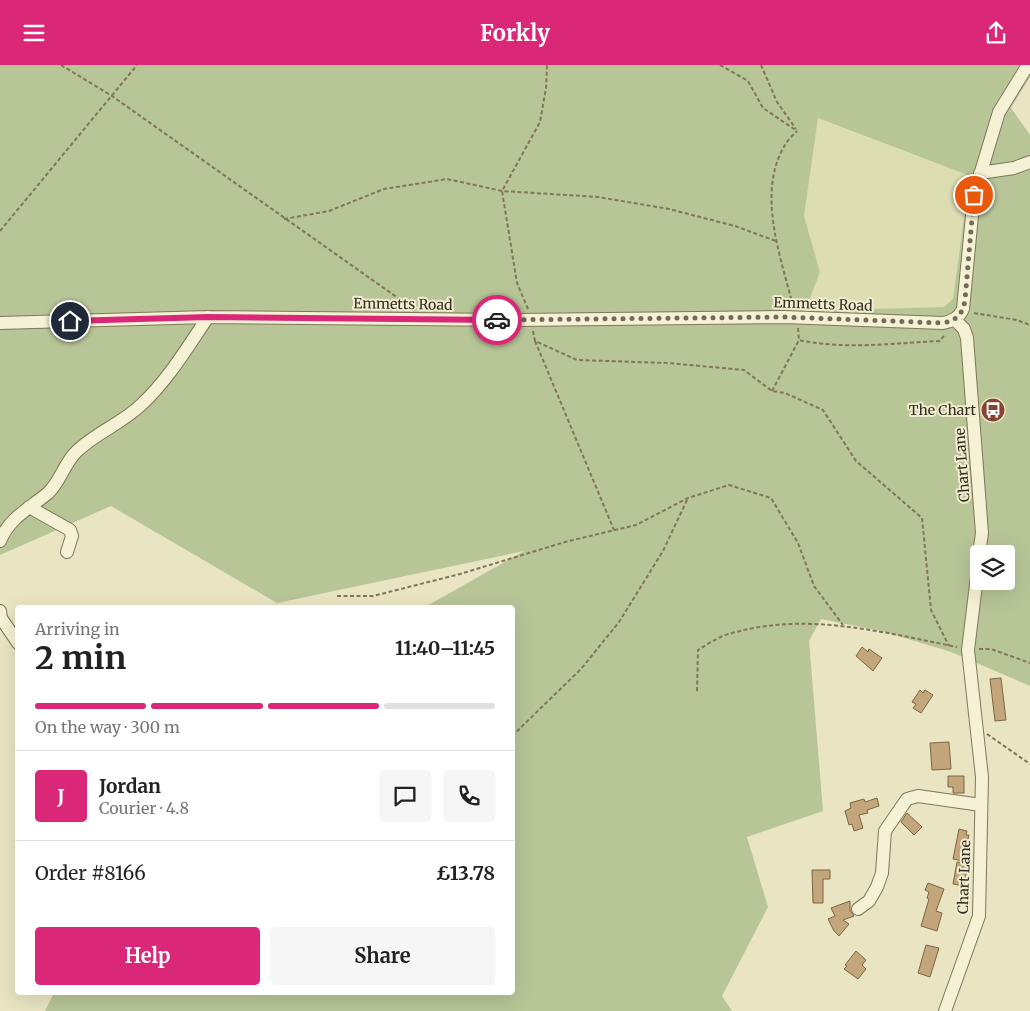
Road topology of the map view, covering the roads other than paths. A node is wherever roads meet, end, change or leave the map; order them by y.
1 (1028, 65) edge
2 (1030, 163) edge
3 (980, 173) junction
4 (208, 317) junction
5 (954, 319) junction
6 (0, 323) edge
7 (29, 507) junction
8 (0, 541) edge
9 (981, 545) edge
10 (67, 552) dead end
11 (975, 590) edge
12 (0, 611) edge
13 (15, 639) edge
14 (981, 805) junction
15 (858, 909) dead end
16 (945, 1011) edge

1 - 3 street
2 - 3 street
3 - 5 street
4 - 5 street, Emmetts Road
4 - 6 street, Emmetts Road
4 - 7 street
5 - 9 street, Chart Lane
7 - 8 street
7 - 10 street
11 - 14 street, Chart Lane
12 - 13 street
14 - 15 street
14 - 16 street, Chart Lane

